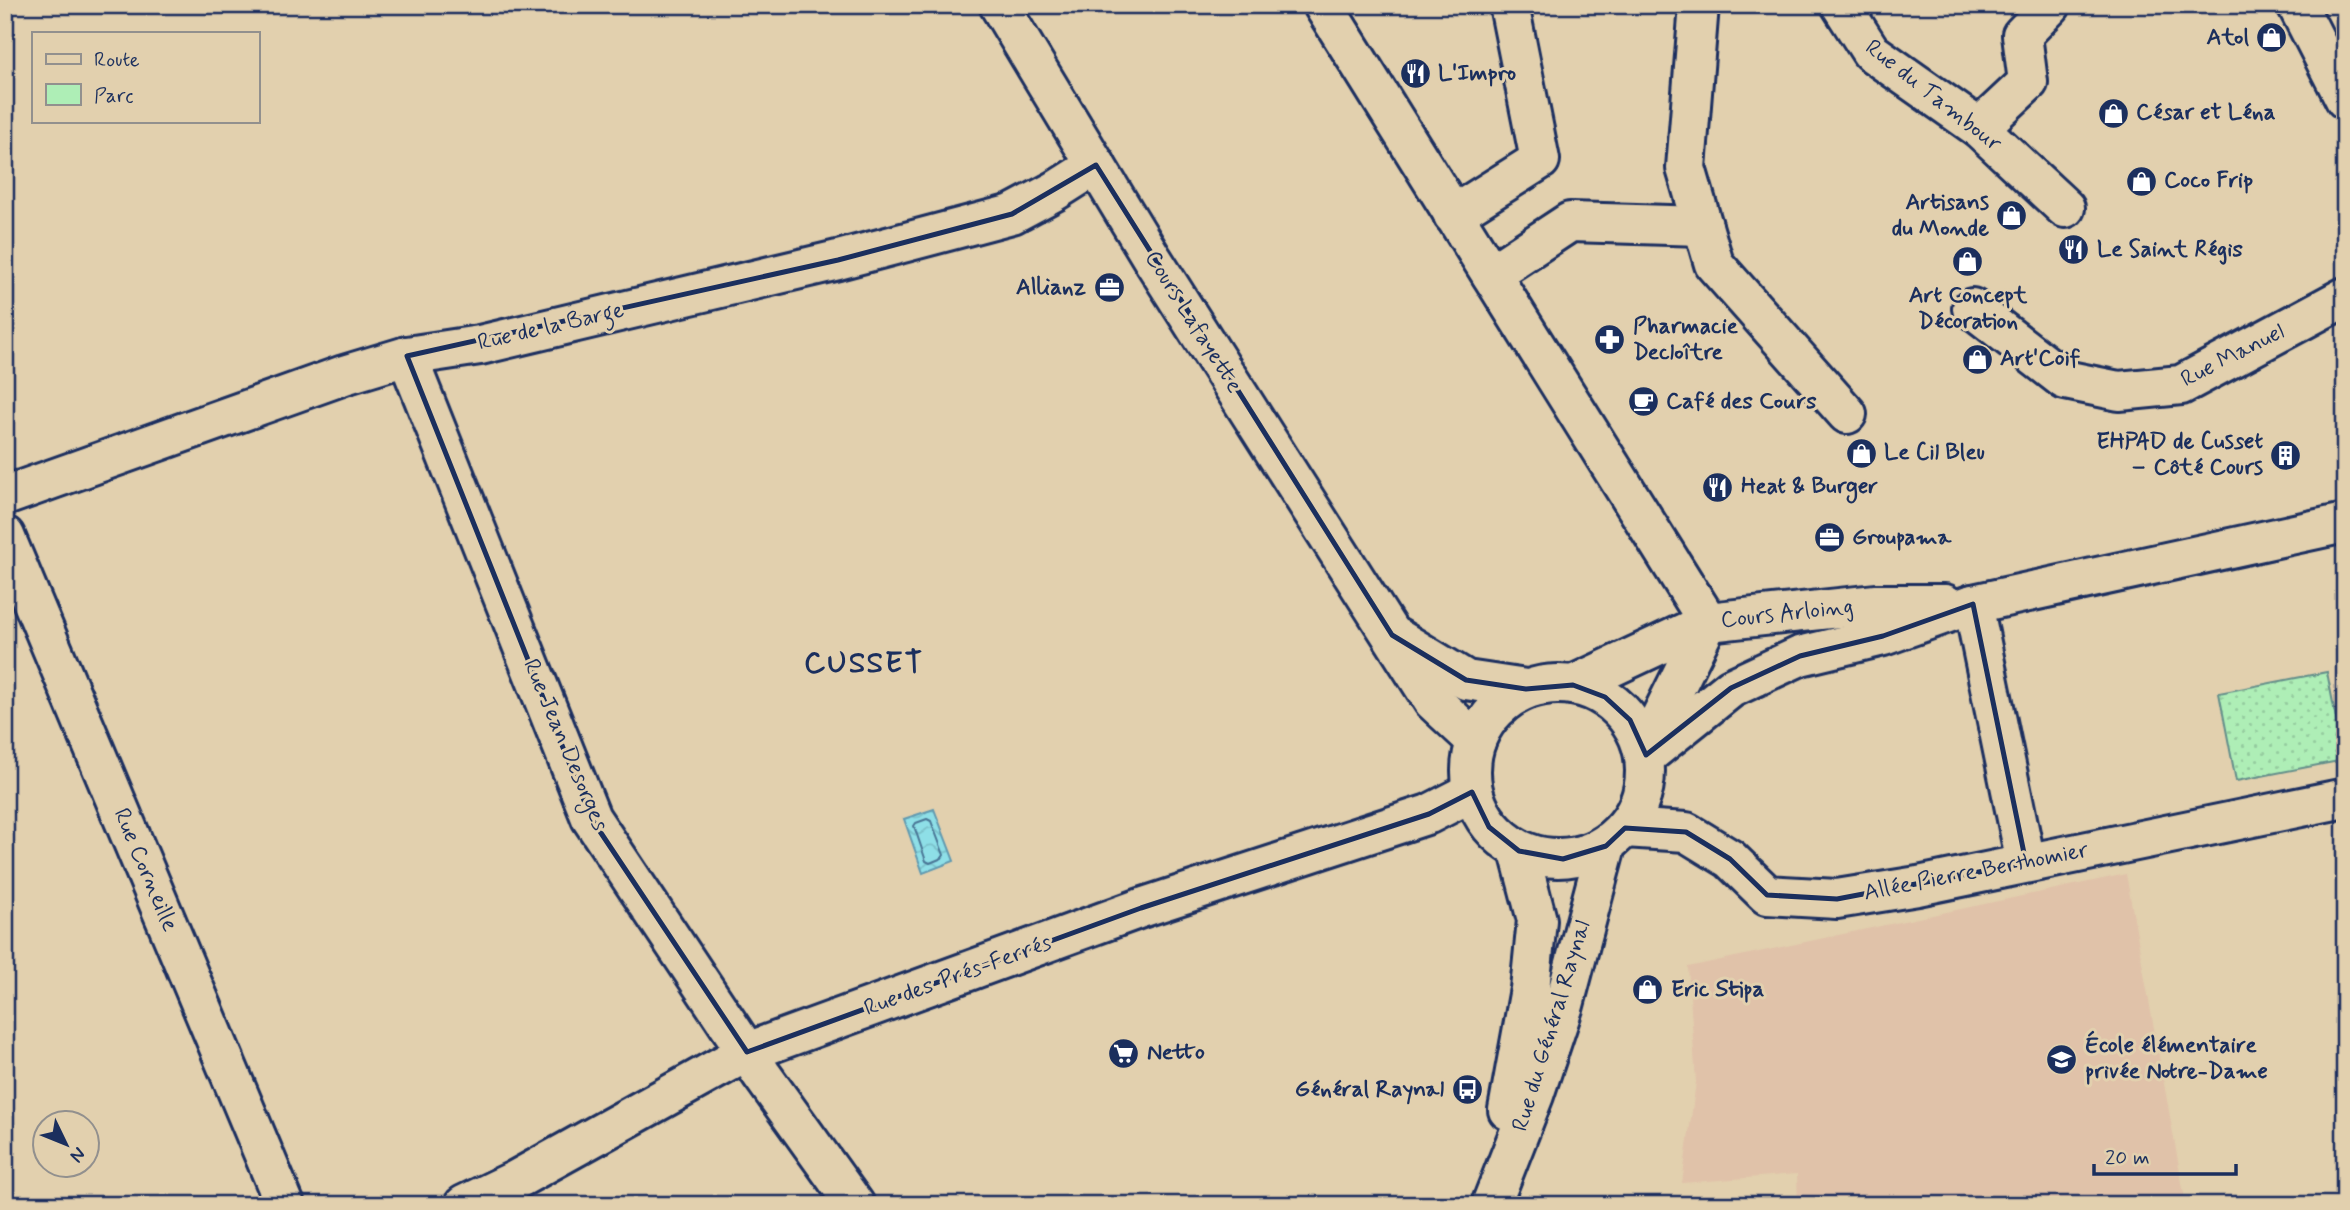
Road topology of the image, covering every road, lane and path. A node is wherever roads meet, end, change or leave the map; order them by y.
1 (999, 5) edge
2 (1509, 5) edge
3 (1699, 5) edge
4 (1841, 5) edge
5 (2051, 5) edge
6 (2297, 5) edge
7 (1332, 9) edge
8 (2345, 99) edge
9 (1979, 128) junction
10 (1096, 165) junction
11 (2065, 208) dead end
12 (1453, 215) junction
13 (1703, 226) junction
14 (1491, 274) junction
15 (2345, 297) edge
16 (1972, 307) dead end
17 (407, 356) junction
18 (1847, 414) dead end
19 (5, 496) edge
20 (2339, 525) edge
21 (5, 536) edge
22 (1973, 604) junction
23 (1708, 622) junction
24 (1392, 635) junction
25 (1573, 685) junction
26 (1526, 689) junction
27 (1476, 741) junction
28 (1644, 754) junction
29 (1472, 792) junction
30 (2345, 798) edge
31 (1616, 837) junction
32 (1519, 851) junction
33 (2026, 863) junction
34 (747, 1052) junction
35 (285, 1205) edge
36 (464, 1205) edge
37 (855, 1205) edge
38 (1491, 1205) edge

1 - 10 street, Cours Lafayette
2 - 12 street
3 - 13 street
4 - 9 street, Rue du Tambour
5 - 9 street
6 - 8 street
7 - 12 street
9 - 11 street, Rue du Tambour
10 - 17 street, Rue de la Barge
10 - 24 street, Cours Lafayette
12 - 14 street
13 - 14 street
13 - 18 street
14 - 23 street
15 - 16 street, Rue Manuel
17 - 19 street, Rue de la Barge
17 - 34 street, Rue Jean Desorges
20 - 22 street, Cours Arloing
21 - 35 street, Rue Corneille
22 - 23 street, Cours Arloing
22 - 28 street, Cours Arloing
22 - 33 street
23 - 25 street, Cours Arloing
23 - 28 street
24 - 26 street, Cours Lafayette
24 - 27 street, Cours Lafayette
25 - 26 street
25 - 28 street
26 - 27 street
27 - 29 street
28 - 31 street
29 - 32 street
29 - 34 street, Rue des Prés-Ferrés
30 - 33 street, Allée Pierre Berthomier
31 - 32 street
31 - 33 street, Allée Pierre Berthomier
31 - 38 street, Rue du Général Raynal
32 - 38 street, Rue du Général Raynal
34 - 36 street, Rue des Prés-Ferrés
34 - 37 street, Rue Jean Desorges

